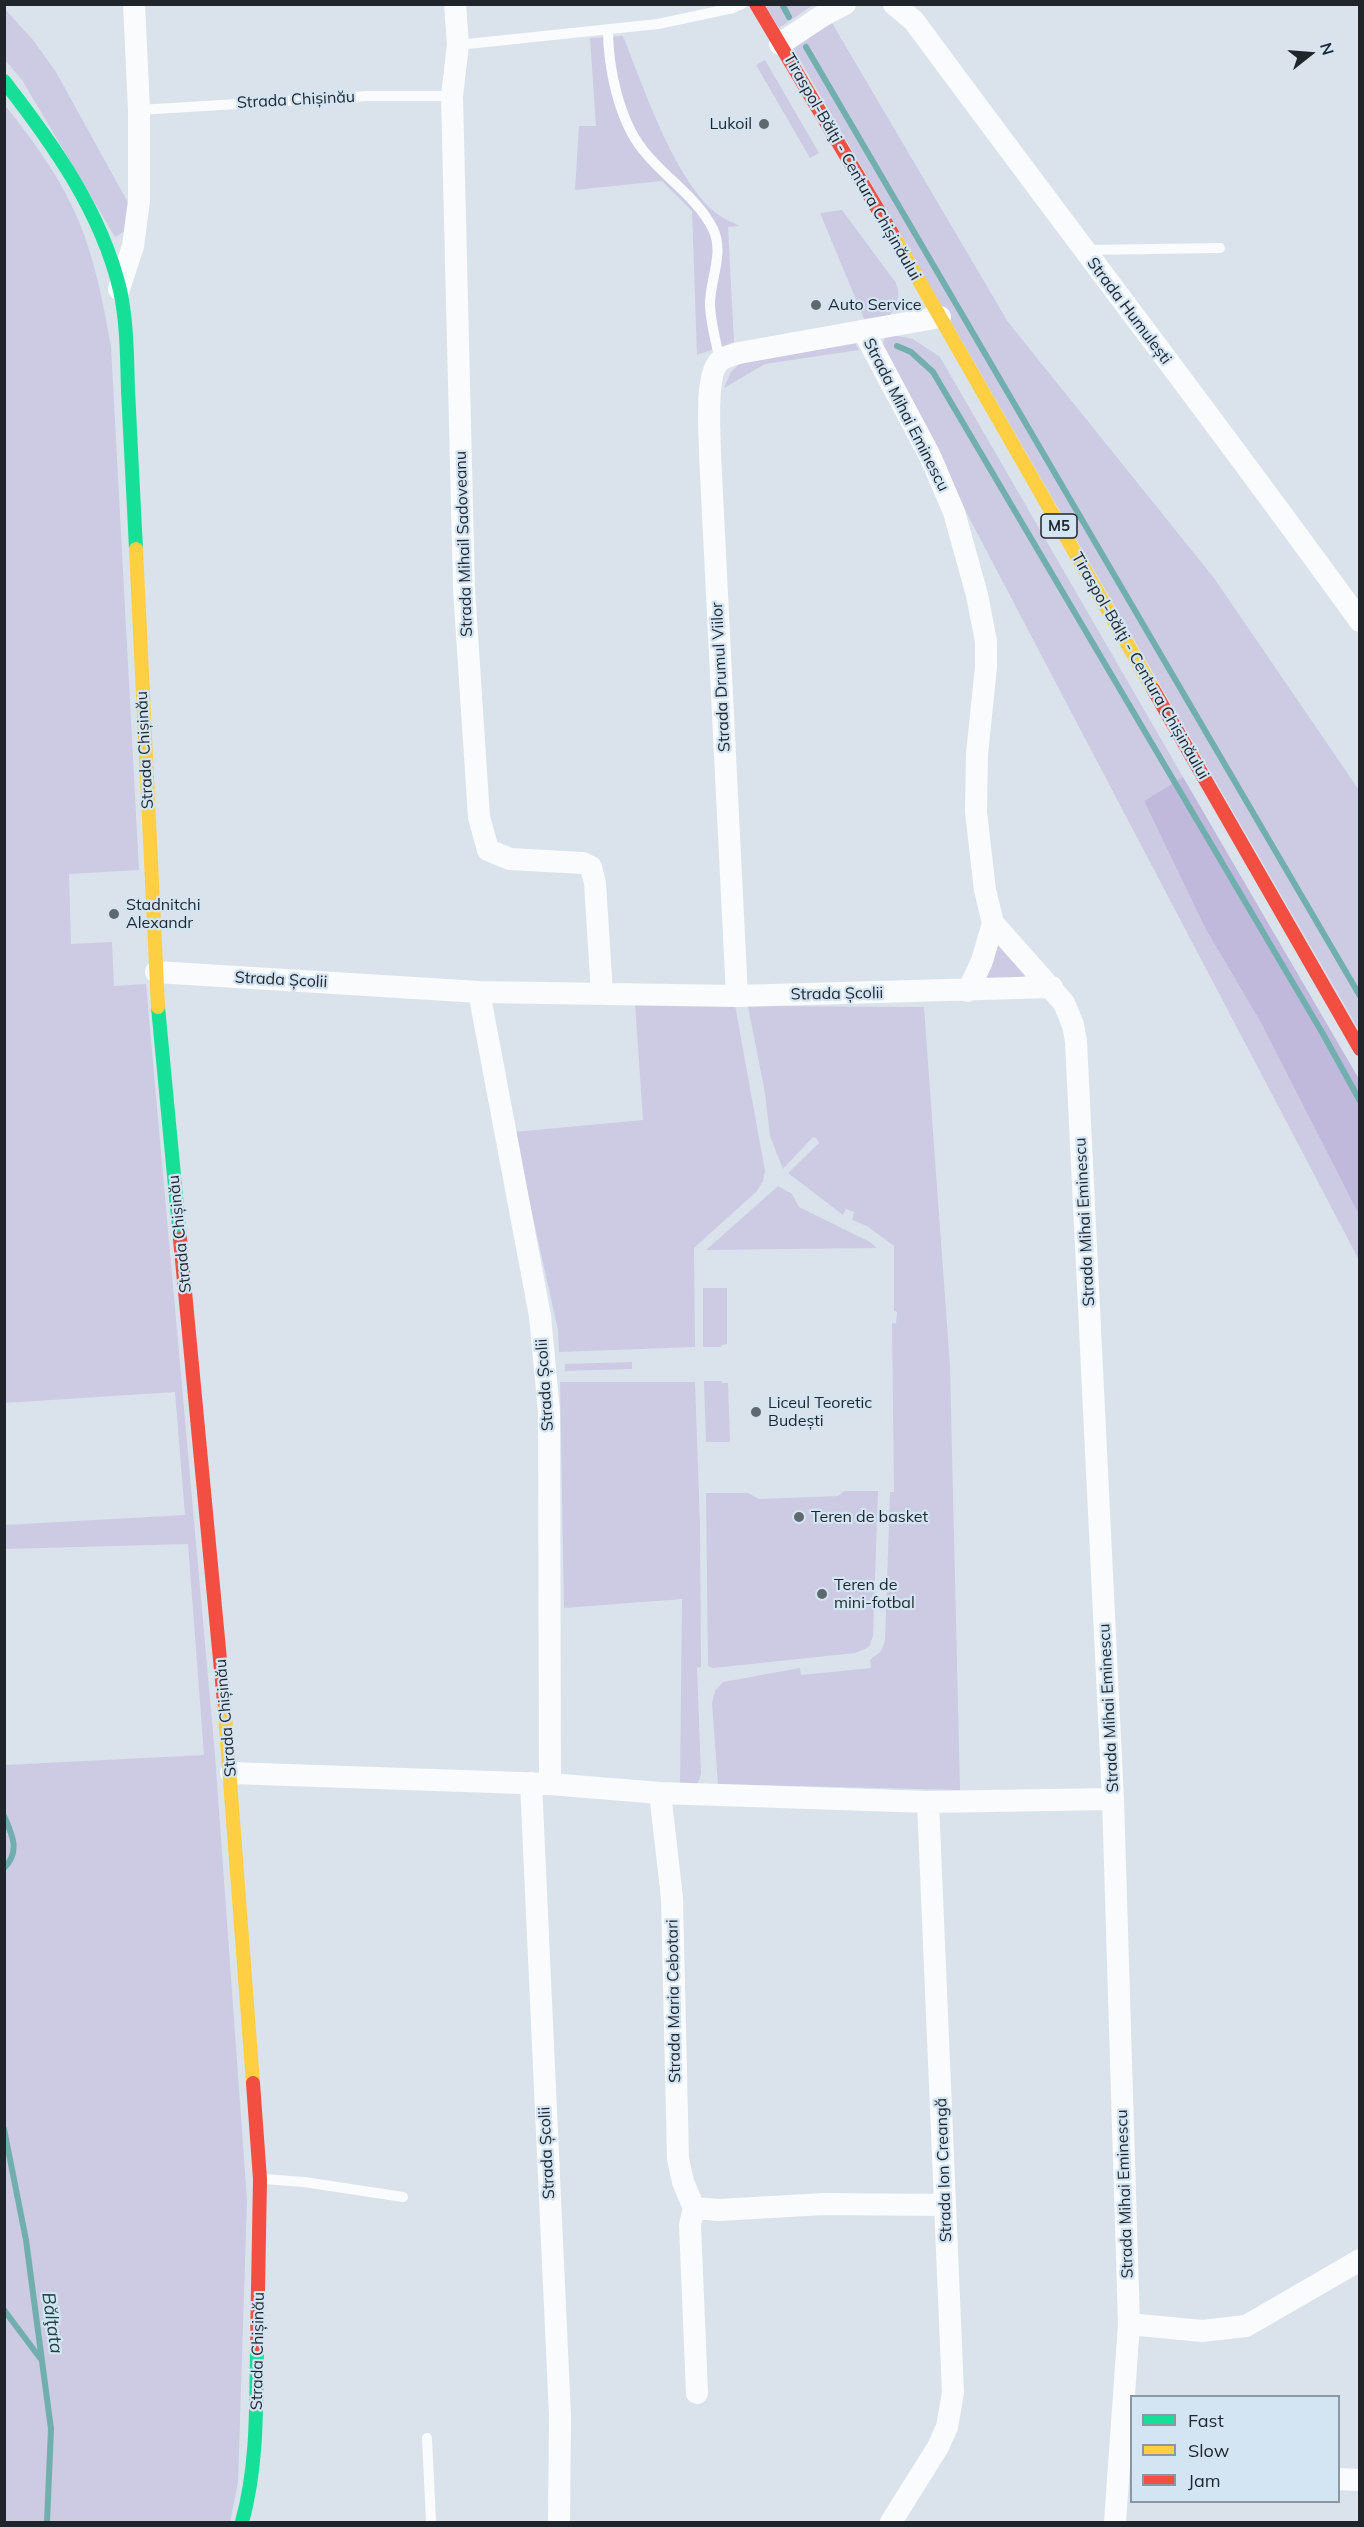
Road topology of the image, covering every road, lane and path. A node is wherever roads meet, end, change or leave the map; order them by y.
1 (134, 4) edge
2 (455, 4) edge
3 (742, 4) edge
4 (756, 4) edge
5 (845, 4) edge
6 (894, 4) edge
7 (823, 10) edge
8 (608, 29) junction
9 (780, 44) junction
10 (458, 45) junction
11 (4, 81) edge
12 (452, 96) junction
13 (139, 110) junction
14 (1220, 248) dead end
15 (1083, 250) junction
16 (119, 289) junction
17 (940, 317) junction
18 (864, 332) junction
19 (720, 360) junction
20 (1359, 621) edge
21 (993, 922) junction
22 (156, 972) junction
23 (1052, 987) junction
24 (968, 991) junction
25 (479, 992) junction
26 (602, 993) junction
27 (737, 996) junction
28 (1359, 1049) edge
29 (231, 1773) junction
30 (541, 1783) junction
31 (660, 1792) junction
32 (1113, 1799) junction
33 (928, 1802) junction
34 (260, 2178) junction
35 (403, 2197) dead end
36 (945, 2205) junction
37 (694, 2208) junction
38 (1359, 2260) edge
39 (1129, 2324) junction
40 (697, 2393) dead end
41 (427, 2438) dead end
42 (1126, 2463) edge
43 (1340, 2479) edge
44 (1359, 2480) edge
45 (242, 2523) edge
46 (431, 2523) edge
47 (559, 2523) edge
48 (891, 2523) edge
49 (1115, 2523) edge

1 - 13 street, Strada Chișinău
2 - 10 street, Strada Mihail Sadoveanu
3 - 8 lane
4 - 9 main road, Tiraspol-Bălţi - Centura Chișinăului / M5
5 - 7 street
6 - 15 street, Strada Humulești
7 - 9 street
8 - 10 lane
8 - 19 lane, Strada Drumul Viilor
9 - 17 main road, Tiraspol-Bălţi - Centura Chișinăului / M5
10 - 12 street, Strada Mihail Sadoveanu
11 - 16 main road, Strada Chișinău
12 - 13 lane, Strada Chișinău
12 - 26 street, Strada Mihail Sadoveanu
13 - 16 street, Strada Chișinău
14 - 15 lane
15 - 20 street, Strada Humulești
16 - 22 main road, Strada Chișinău
17 - 18 street
17 - 28 main road, Tiraspol-Bălţi - Centura Chișinăului / M5
18 - 19 street
18 - 21 street, Strada Mihai Eminescu
19 - 27 street, Strada Drumul Viilor
21 - 23 street, Strada Mihai Eminescu
21 - 24 street, Strada Mihai Eminescu
22 - 25 street, Strada Școlii
22 - 29 main road, Strada Chișinău
23 - 24 street, Strada Școlii
23 - 32 street, Strada Mihai Eminescu
24 - 27 street, Strada Școlii
25 - 26 street, Strada Școlii
25 - 30 street, Strada Școlii
26 - 27 street, Strada Școlii
29 - 30 street
29 - 34 main road, Strada Chișinău
30 - 31 street
30 - 47 street, Strada Școlii
31 - 33 street
31 - 37 street, Strada Maria Cebotari
32 - 33 street
32 - 39 street, Strada Mihai Eminescu
33 - 36 street, Strada Ion Creangă
34 - 35 lane
34 - 45 main road, Strada Chișinău
36 - 37 street
36 - 48 street, Strada Ion Creangă
37 - 40 street, Strada Maria Cebotari
38 - 39 street
39 - 42 street, Strada Mihai Eminescu
41 - 46 lane
42 - 49 street, Strada Mihai Eminescu
43 - 44 street

